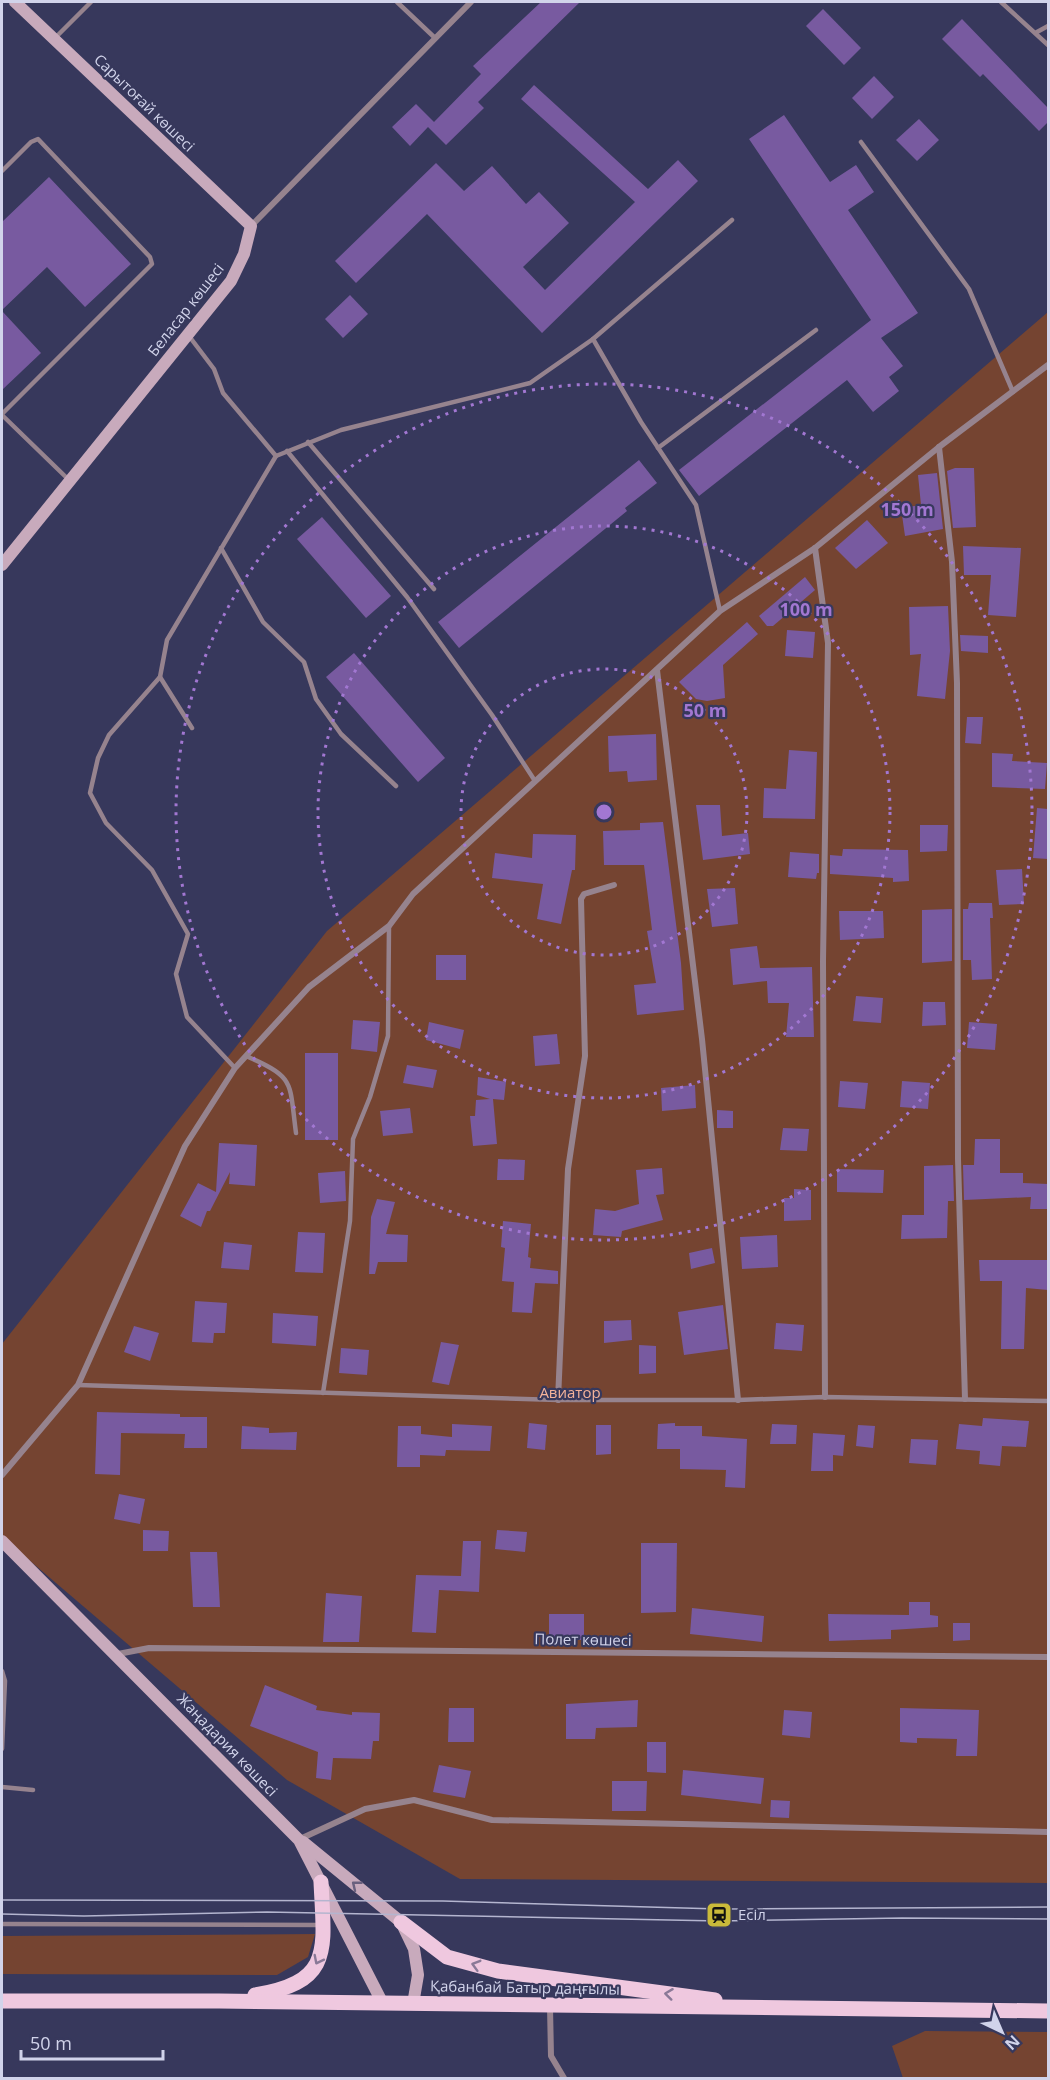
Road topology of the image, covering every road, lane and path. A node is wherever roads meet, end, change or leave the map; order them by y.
1 (15, 2) edge
2 (91, 2) edge
3 (397, 2) edge
4 (471, 2) edge
5 (1001, 2) edge
6 (1048, 26) edge
7 (1037, 32) junction
8 (434, 37) junction
9 (55, 39) junction
10 (1048, 45) edge
11 (861, 142) dead end
12 (2, 171) edge
13 (732, 220) dead end
14 (251, 226) junction
15 (816, 330) dead end
16 (187, 334) junction
17 (593, 339) junction
18 (1048, 365) edge
19 (1013, 392) junction
20 (2, 415) edge
21 (308, 442) junction
22 (939, 447) junction
23 (658, 448) junction
24 (287, 451) junction
25 (276, 456) junction
26 (70, 481) junction
27 (221, 548) junction
28 (815, 548) junction
29 (2, 565) edge
30 (434, 589) dead end
31 (720, 611) junction
32 (657, 670) junction
33 (160, 677) junction
34 (192, 728) dead end
35 (535, 781) junction
36 (396, 786) dead end
37 (614, 885) dead end
38 (389, 926) junction
39 (246, 1056) junction
40 (235, 1068) junction
41 (296, 1133) dead end
42 (78, 1385) junction
43 (323, 1393) junction
44 (825, 1397) junction
45 (965, 1399) junction
46 (558, 1400) junction
47 (738, 1400) junction
48 (1048, 1401) edge
49 (2, 1474) edge
50 (2, 1541) edge
51 (117, 1654) junction
52 (1048, 1656) edge
53 (2, 1671) edge
54 (2, 1749) edge
55 (2, 1787) edge
56 (33, 1790) dead end
57 (1048, 1832) edge
58 (299, 1840) junction
59 (321, 1882) junction
60 (401, 1922) junction
61 (2, 1924) edge
62 (323, 1925) junction
63 (2, 2001) edge
64 (219, 2001) junction
65 (383, 2004) junction
66 (413, 2004) junction
67 (550, 2007) junction
68 (790, 2009) junction
69 (1048, 2011) edge
70 (564, 2079) edge

1 - 9 street, Сарытоғай көшесі
2 - 9 lane
3 - 8 lane
4 - 8 street, Беласар көшесі
5 - 7 lane
6 - 7 lane
7 - 10 lane
8 - 14 street, Беласар көшесі
9 - 14 street, Сарытоғай көшесі
11 - 19 lane
12 - 20 lane
13 - 17 lane
14 - 16 street, Беласар көшесі
15 - 23 lane
16 - 25 lane
16 - 26 street, Беласар көшесі
17 - 21 lane
17 - 23 lane
18 - 19 street
19 - 22 street
20 - 26 lane
21 - 24 lane
21 - 30 lane
22 - 28 street
22 - 45 street
23 - 31 lane
24 - 25 lane
24 - 35 lane
25 - 27 lane
26 - 29 street, Беласар көшесі
27 - 33 lane
27 - 36 lane
28 - 31 street
28 - 44 street
31 - 32 street
32 - 35 street
32 - 47 street
33 - 34 lane
33 - 40 lane
35 - 38 street
37 - 46 street
38 - 39 street
38 - 43 lane
39 - 40 street
39 - 41 lane
40 - 42 street
42 - 43 lane
42 - 49 street
43 - 46 lane
44 - 45 lane
44 - 47 lane
45 - 48 lane
46 - 47 lane
50 - 51 street, Жаңадария көшесі
51 - 52 street, Полет көшесі
51 - 58 street, Жаңадария көшесі
53 - 54 lane
55 - 56 lane
57 - 58 street
58 - 59 street, Жаңадария көшесі
60 -> 58 street
59 - 62 main road
59 - 65 street, Жаңадария көшесі
60 - 66 street
68 -> 60 main road
61 - 62 lane
62 -> 64 main road
63 - 64 main road, Қабанбай Батыр даңғылы
64 - 65 main road, Қабанбай Батыр даңғылы
65 - 66 main road, Қабанбай Батыр даңғылы
66 - 67 main road, Қабанбай Батыр даңғылы
67 - 68 main road, Қабанбай Батыр даңғылы
67 - 70 street
68 - 69 main road, Қабанбай Батыр даңғылы

